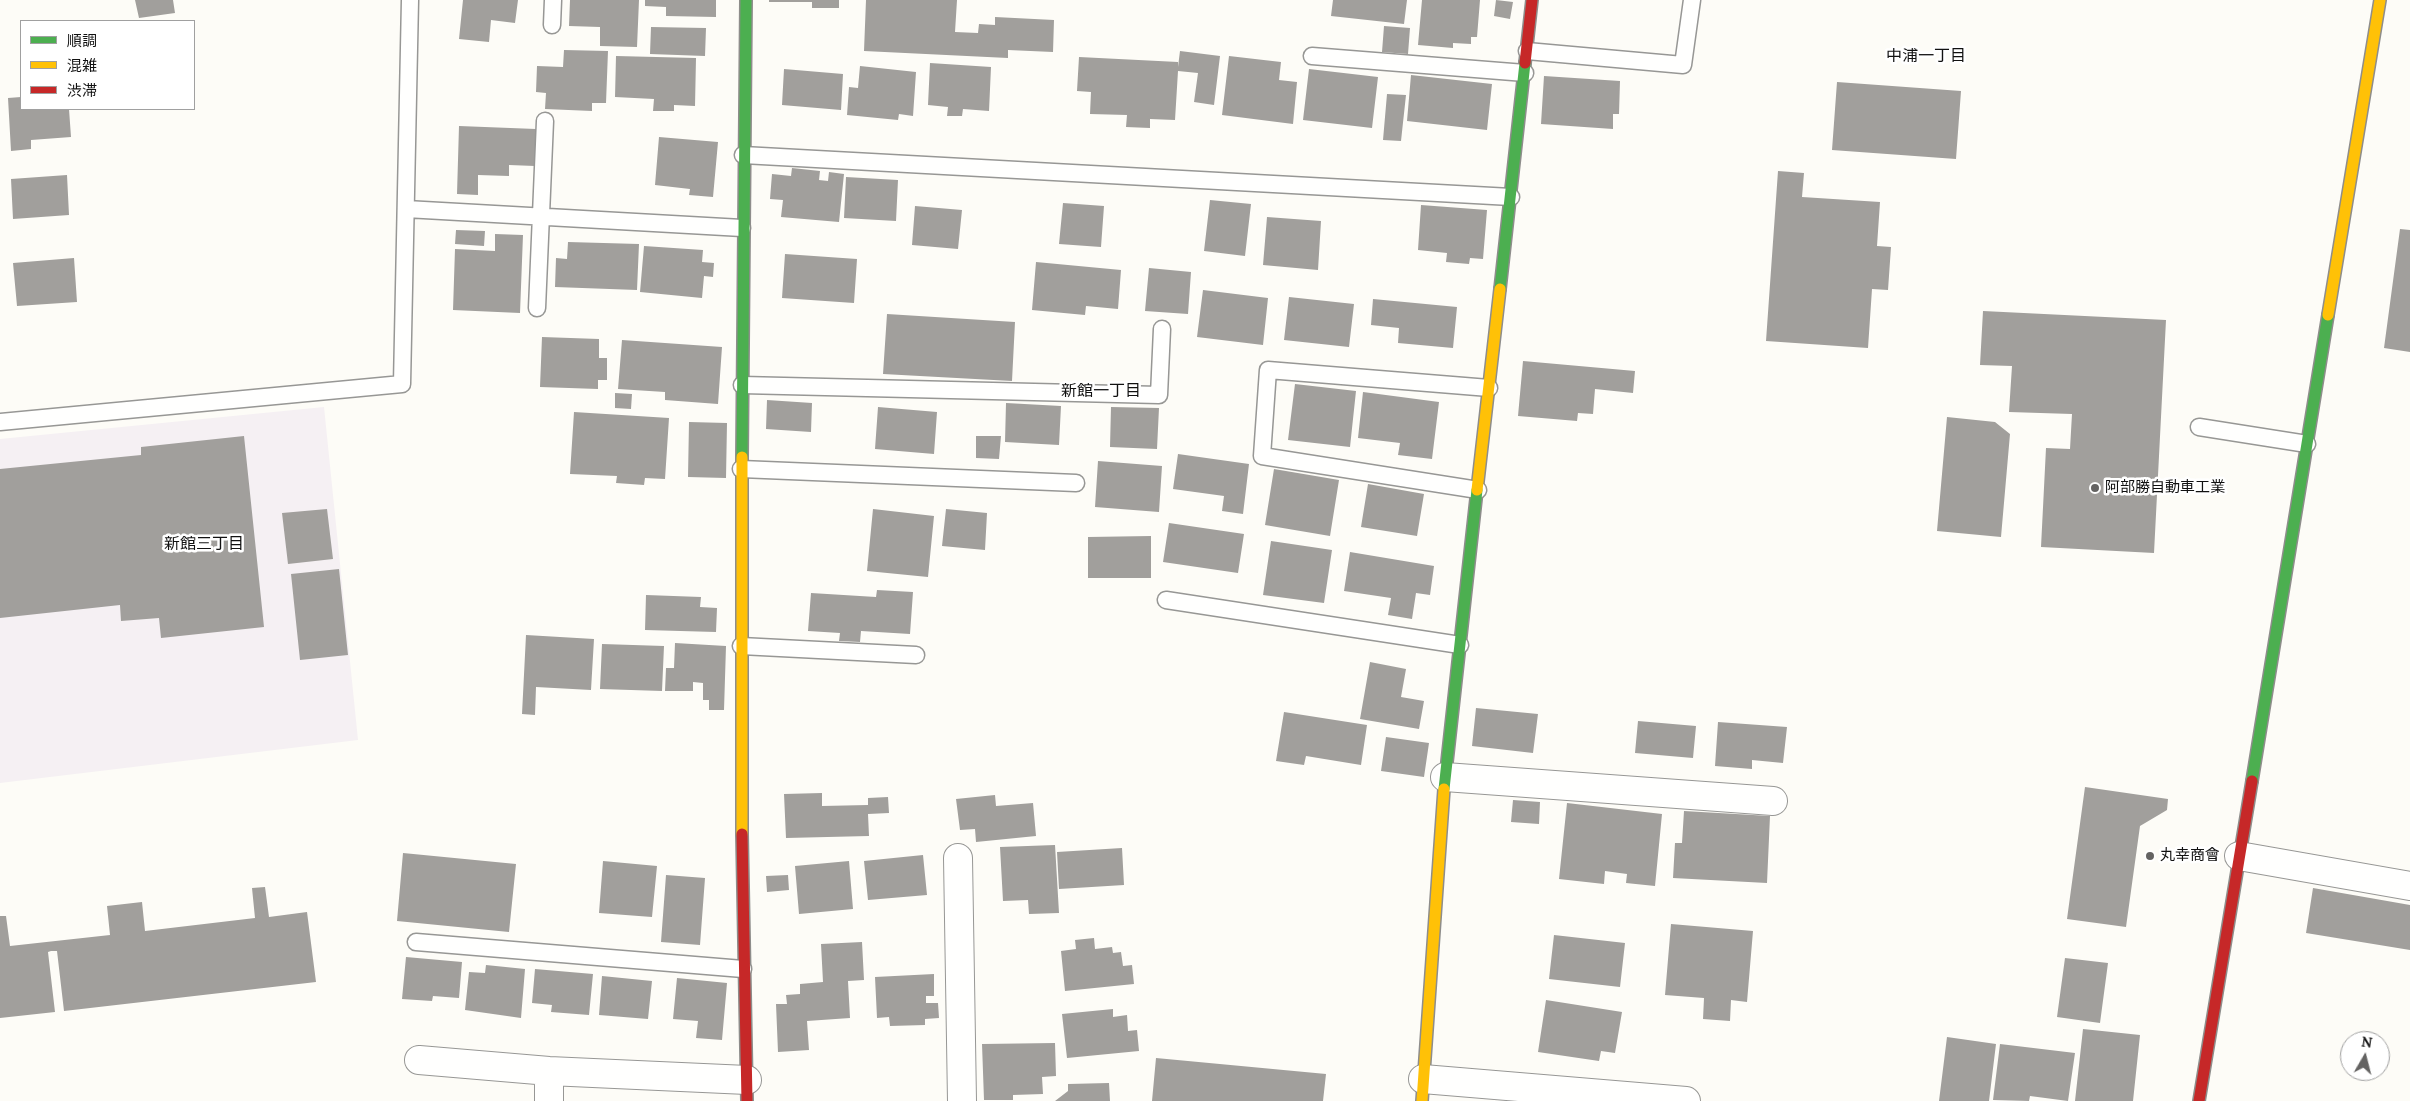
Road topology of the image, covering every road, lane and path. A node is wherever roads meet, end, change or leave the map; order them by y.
1 (410, 0) edge
2 (553, 0) edge
3 (746, 0) edge
4 (1532, 0) edge
5 (1692, 0) edge
6 (2380, 0) edge
7 (552, 26) dead end
8 (1527, 51) junction
9 (1312, 56) dead end
10 (1525, 73) junction
11 (545, 121) dead end
12 (743, 155) junction
13 (1511, 197) junction
14 (406, 209) junction
15 (541, 217) junction
16 (742, 228) junction
17 (537, 308) dead end
18 (1162, 330) dead end
19 (742, 385) junction
20 (1489, 388) junction
21 (0, 422) edge
22 (2199, 427) dead end
23 (2307, 444) junction
24 (742, 468) junction
25 (1076, 483) dead end
26 (1478, 490) junction
27 (1166, 600) dead end
28 (1460, 645) junction
29 (741, 646) junction
30 (916, 655) dead end
31 (1445, 777) junction
32 (1773, 801) dead end
33 (2239, 856) junction
34 (958, 858) dead end
35 (2410, 886) edge
36 (416, 942) dead end
37 (743, 970) junction
38 (419, 1060) dead end
39 (549, 1071) junction
40 (747, 1090) edge
41 (1422, 1090) edge
42 (549, 1101) edge
43 (962, 1101) edge
44 (1686, 1101) edge
45 (2199, 1101) edge

1 - 14 lane
2 - 7 lane
3 - 12 street
4 - 8 street
5 - 8 lane
6 - 23 street
8 - 10 street
9 - 10 lane
10 - 13 street
11 - 15 lane
12 - 13 lane
12 - 16 street
13 - 20 street
14 - 15 lane
14 - 21 lane
15 - 16 lane
15 - 17 lane
16 - 19 street
18 - 19 lane
19 - 24 street
20 - 26 street
20 - 26 lane
22 - 23 lane
23 - 33 street
24 - 25 lane
24 - 29 street
26 - 28 street
27 - 28 lane
28 - 31 street
29 - 30 lane
29 - 37 street
31 - 32 street
31 - 41 street
33 - 35 street
33 - 45 street
34 - 43 street
36 - 37 lane
37 - 40 street
38 - 39 street
39 - 40 street
39 - 42 street
41 - 44 street

